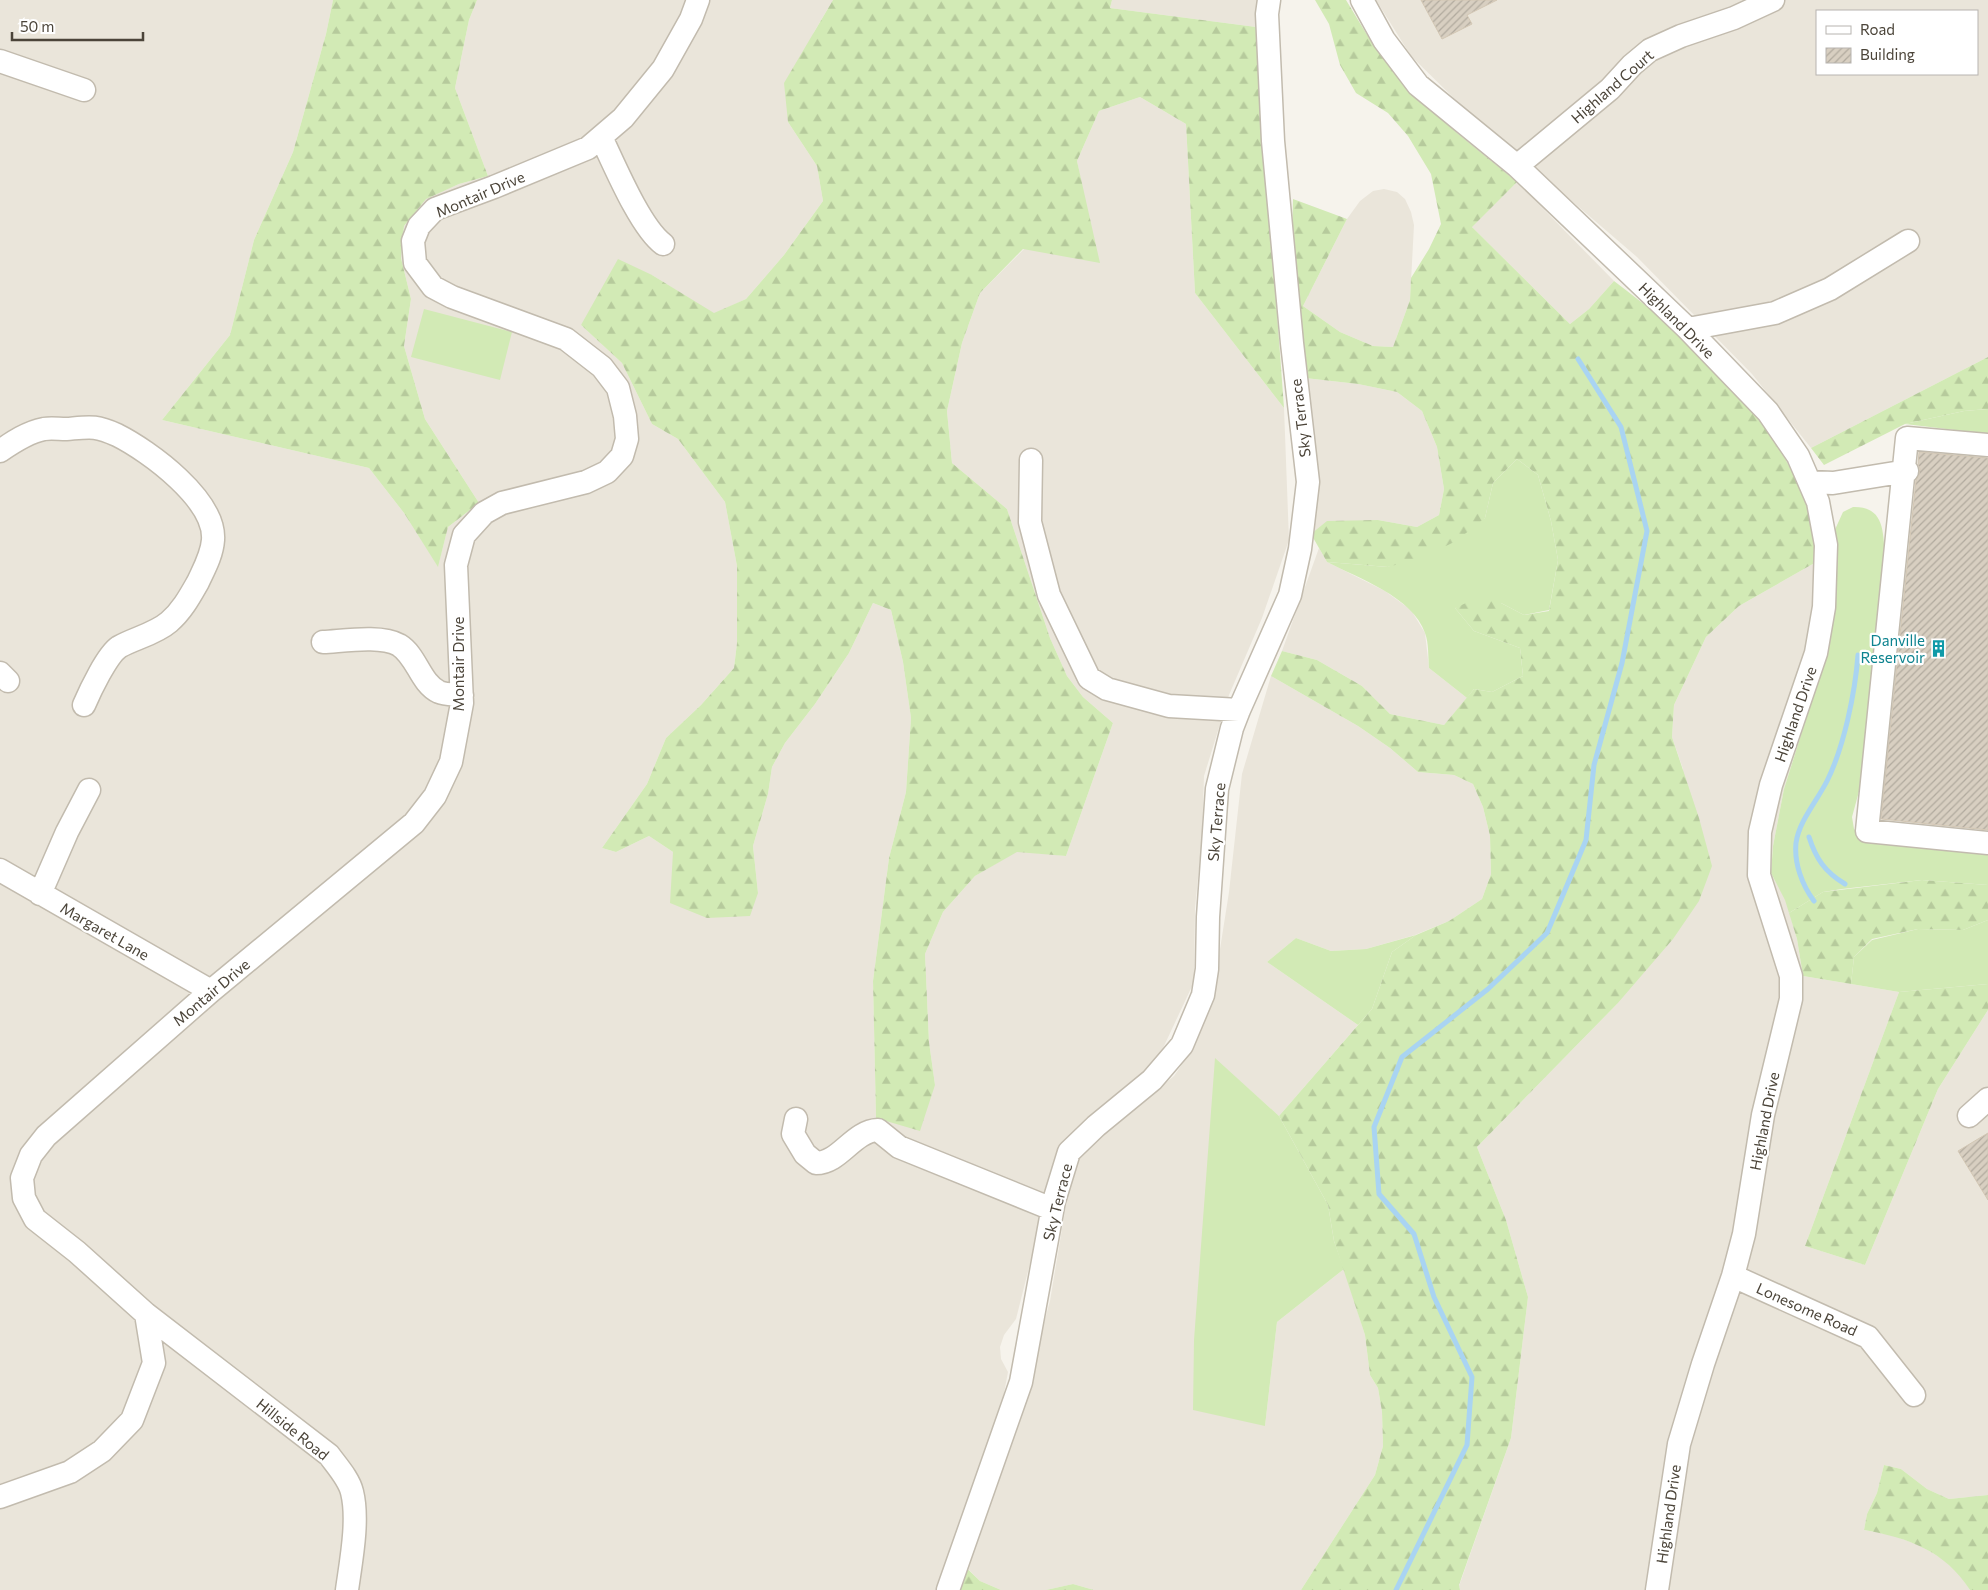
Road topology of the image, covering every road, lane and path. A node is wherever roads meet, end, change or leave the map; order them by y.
1 (698, 0) edge
2 (1269, 0) edge
3 (1362, 0) edge
4 (1773, 0) edge
5 (0, 61) edge
6 (84, 90) dead end
7 (601, 137) junction
8 (1517, 166) junction
9 (1908, 241) dead end
10 (663, 244) dead end
11 (1688, 329) junction
12 (1988, 445) edge
13 (0, 452) edge
14 (1031, 460) dead end
15 (1905, 472) junction
16 (1810, 482) junction
17 (323, 642) dead end
18 (462, 694) junction
19 (84, 705) dead end
20 (1239, 710) junction
21 (89, 790) dead end
22 (1988, 842) edge
23 (0, 870) edge
24 (40, 894) junction
25 (210, 991) junction
26 (1988, 1099) edge
27 (1969, 1116) dead end
28 (796, 1119) dead end
29 (1052, 1209) junction
30 (1733, 1276) junction
31 (146, 1314) junction
32 (1914, 1395) dead end
33 (0, 1497) edge
34 (347, 1590) edge
35 (948, 1590) edge
36 (1657, 1590) edge

1 - 7 street, Montair Drive
2 - 20 street, Sky Terrace
3 - 8 street, Highland Drive
4 - 8 street, Highland Court
5 - 6 street
7 - 10 street
7 - 18 street, Montair Drive
8 - 11 street, Highland Drive
9 - 11 street
11 - 16 street, Highland Drive
12 - 15 street
13 - 19 street
14 - 20 street
15 - 16 street
15 - 22 street
16 - 30 street, Highland Drive
17 - 18 street
18 - 25 street, Montair Drive
20 - 29 street, Sky Terrace
21 - 24 street
23 - 24 street, Margaret Lane
24 - 25 street, Margaret Lane
25 - 31 street, Montair Drive
26 - 27 street
28 - 29 street
29 - 35 street, Sky Terrace
30 - 32 street, Lonesome Road
30 - 36 street, Highland Drive
31 - 33 street
31 - 34 street, Hillside Road

